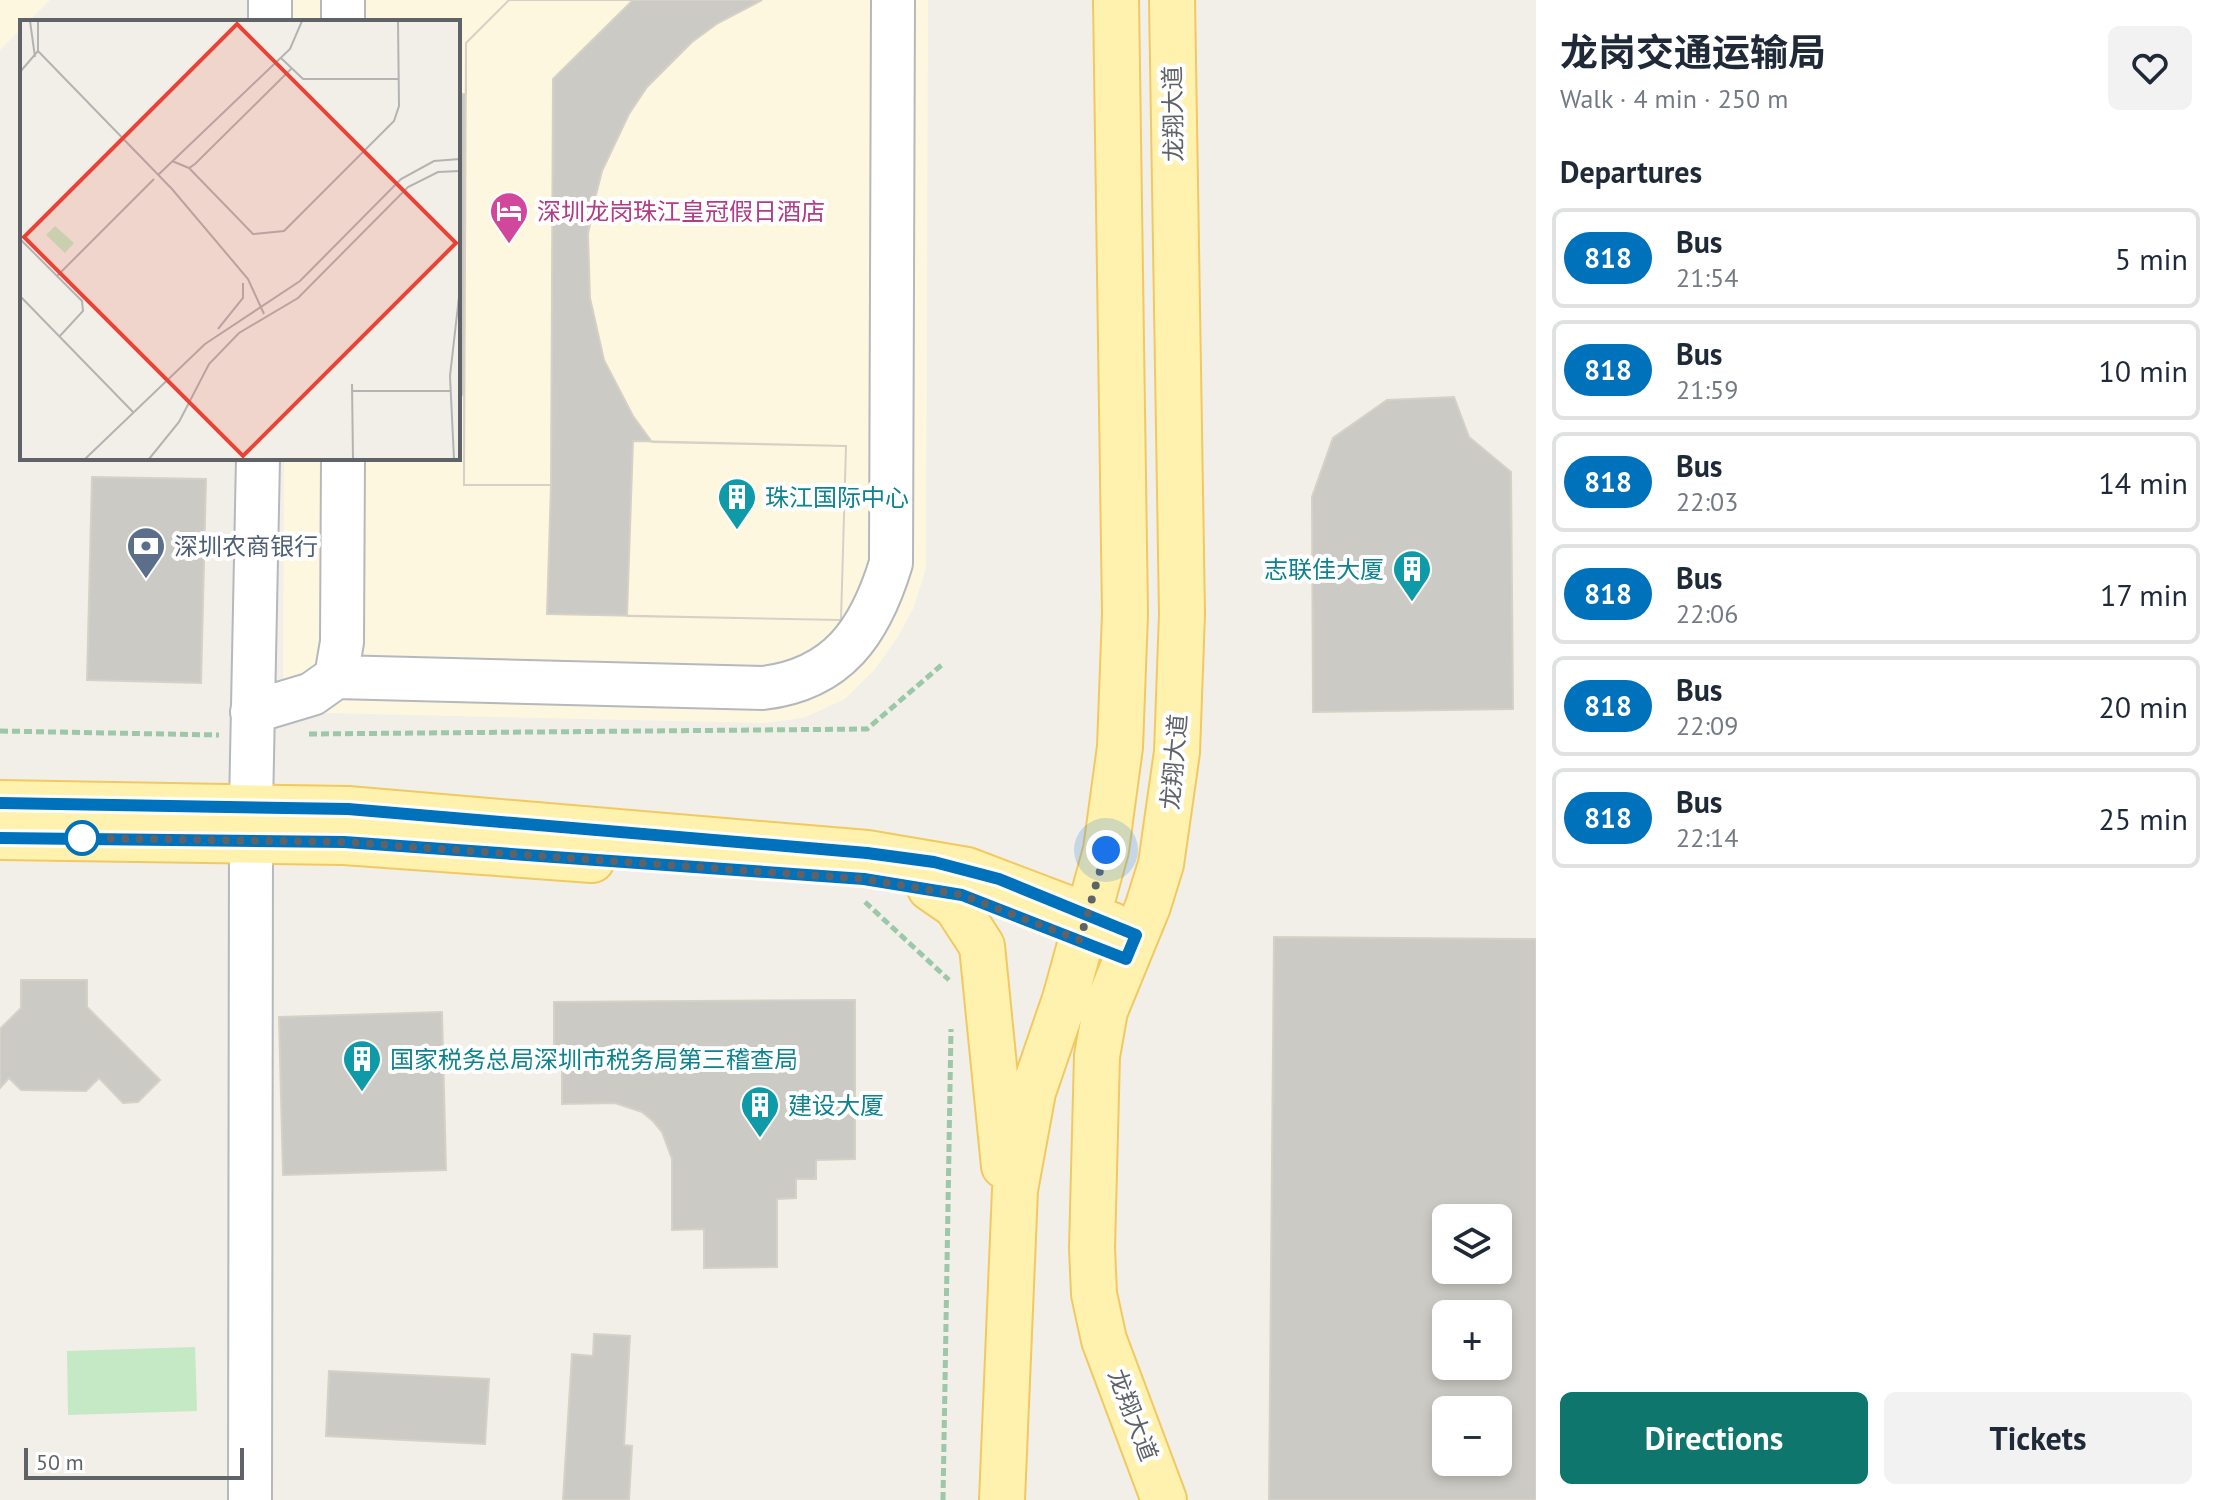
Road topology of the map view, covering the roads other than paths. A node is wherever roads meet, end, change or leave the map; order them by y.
1 (893, 0) edge
2 (1116, 0) edge
3 (1172, 0) edge
4 (258, 460) edge
5 (343, 460) edge
6 (336, 677) junction
7 (252, 723) junction
8 (0, 803) edge
9 (251, 824) junction
10 (0, 837) edge
11 (930, 888) junction
12 (1084, 927) junction
13 (1131, 947) junction
14 (1010, 1239) junction
15 (250, 1500) edge
16 (1002, 1500) edge
17 (1164, 1500) edge

1 - 6 street
2 - 12 main road
3 - 13 main road, 龙翔大道
4 - 7 street
5 - 6 street
6 - 7 street
7 - 9 street
8 - 9 main road
9 - 10 main road
9 - 11 main road
9 - 12 main road
9 - 15 street
11 - 12 main road
11 - 14 main road
12 - 13 main road
12 - 14 main road
13 - 17 main road, 龙翔大道
14 - 16 main road

